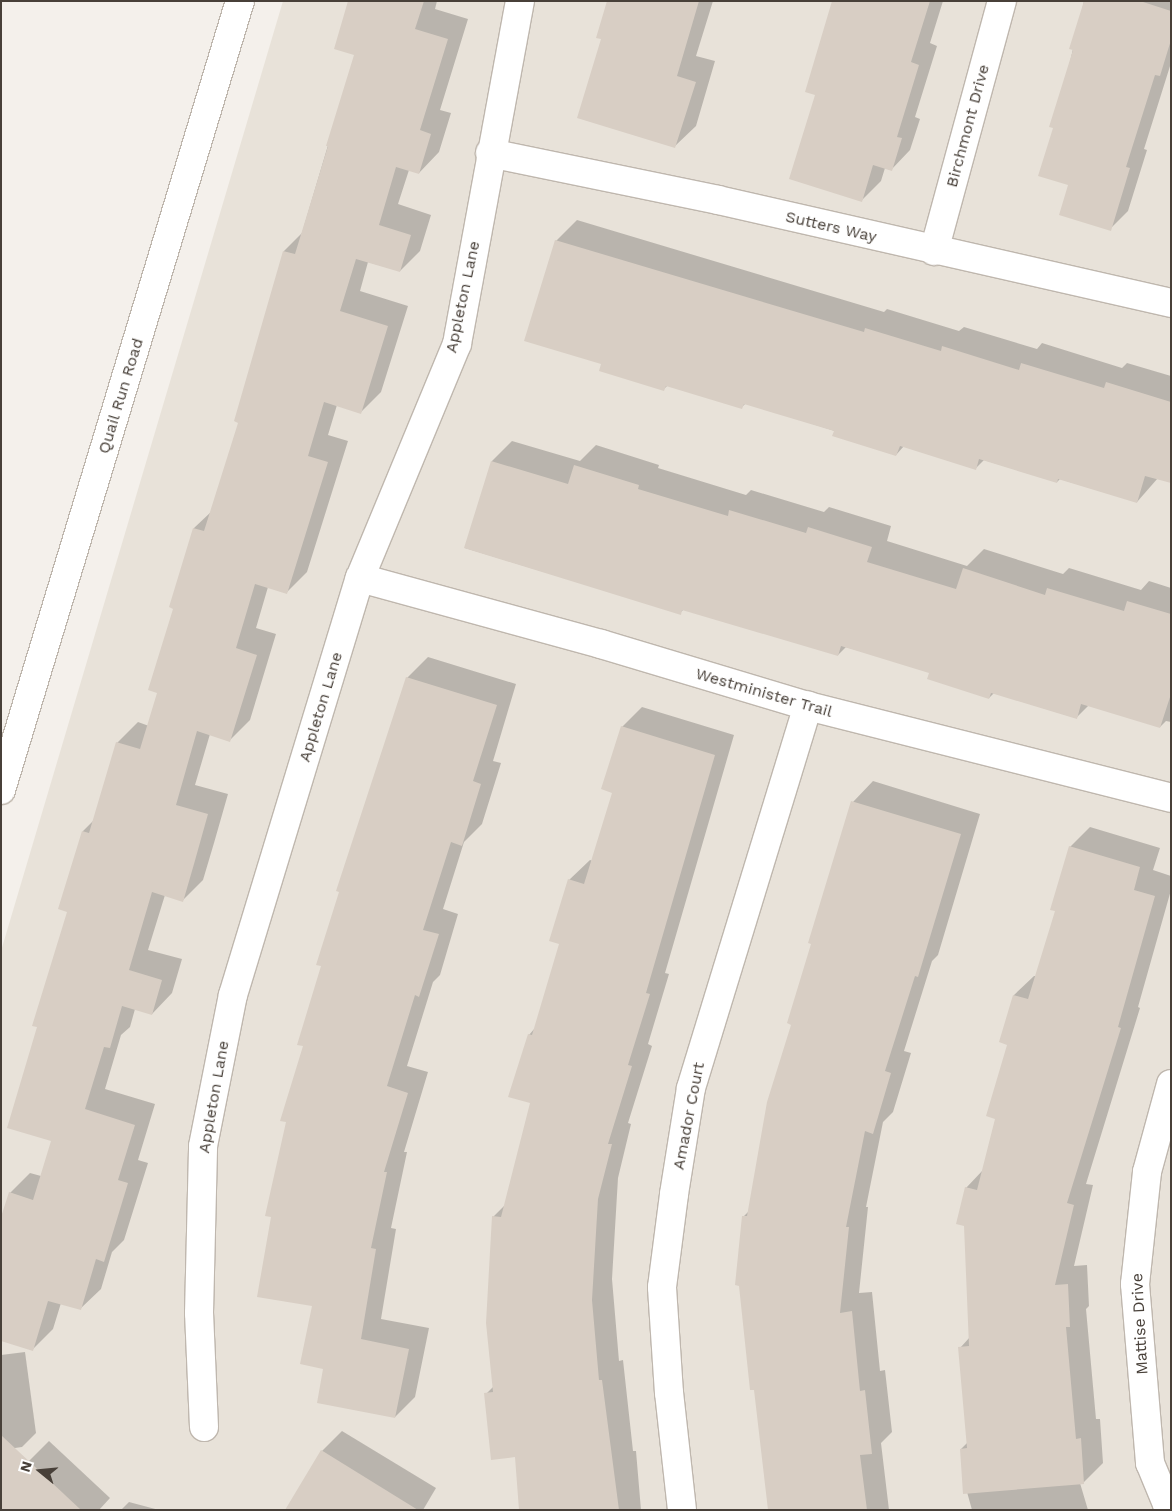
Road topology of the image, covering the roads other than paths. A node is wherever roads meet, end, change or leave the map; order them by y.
1 (240, 1) edge
2 (520, 1) edge
3 (1002, 1) edge
4 (490, 153) junction
5 (934, 251) junction
6 (1171, 303) edge
7 (360, 578) junction
8 (808, 706) junction
9 (1, 790) edge
10 (1171, 798) edge
11 (1171, 1084) edge
12 (204, 1427) dead end
13 (1169, 1505) edge
14 (682, 1510) edge

1 - 9 street, Quail Run Road
2 - 4 street, Appleton Lane
3 - 5 street, Birchmont Drive
4 - 5 street, Sutters Way
4 - 7 street, Appleton Lane
5 - 6 street, Sutters Way
7 - 8 street, Westminister Trail
7 - 12 street, Appleton Lane
8 - 10 street, Westminister Trail
8 - 14 street, Amador Court
11 - 13 street, Mattise Drive

